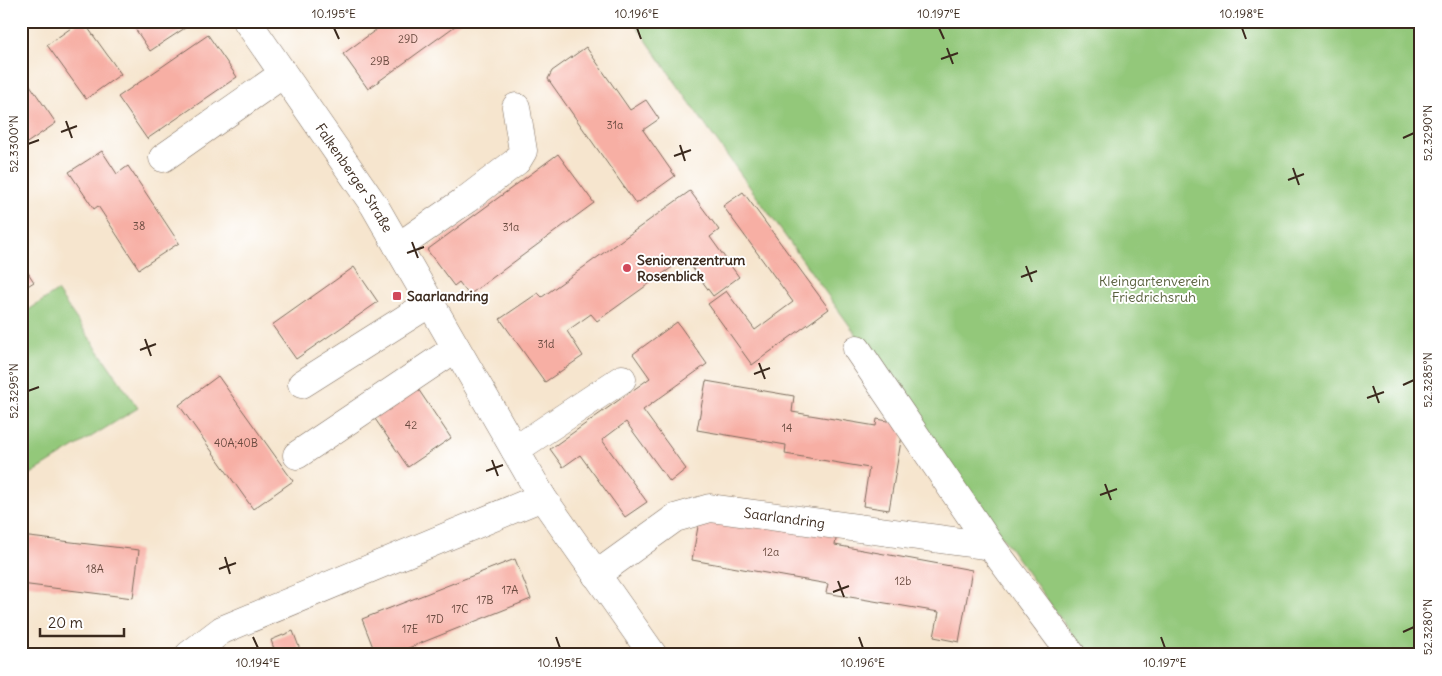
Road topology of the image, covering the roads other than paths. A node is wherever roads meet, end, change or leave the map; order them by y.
1 (247, 21) edge
2 (283, 74) junction
3 (516, 107) dead end
4 (163, 158) dead end
5 (398, 247) junction
6 (430, 303) junction
7 (456, 348) junction
8 (857, 349) dead end
9 (622, 379) dead end
10 (302, 384) dead end
11 (515, 450) junction
12 (298, 455) dead end
13 (542, 497) junction
14 (991, 546) junction
15 (596, 575) junction
16 (189, 655) edge
17 (653, 655) edge
18 (1072, 655) edge

1 - 2 street, Falkenberger Straße
2 - 4 street
2 - 5 street, Falkenberger Straße
3 - 5 street
5 - 6 street, Falkenberger Straße
6 - 7 street, Falkenberger Straße
6 - 10 street
7 - 11 street, Falkenberger Straße
7 - 12 street
8 - 14 street
9 - 11 street
11 - 13 street, Falkenberger Straße
13 - 15 street
13 - 16 street
14 - 15 street, Saarlandring
14 - 18 street
15 - 17 street

